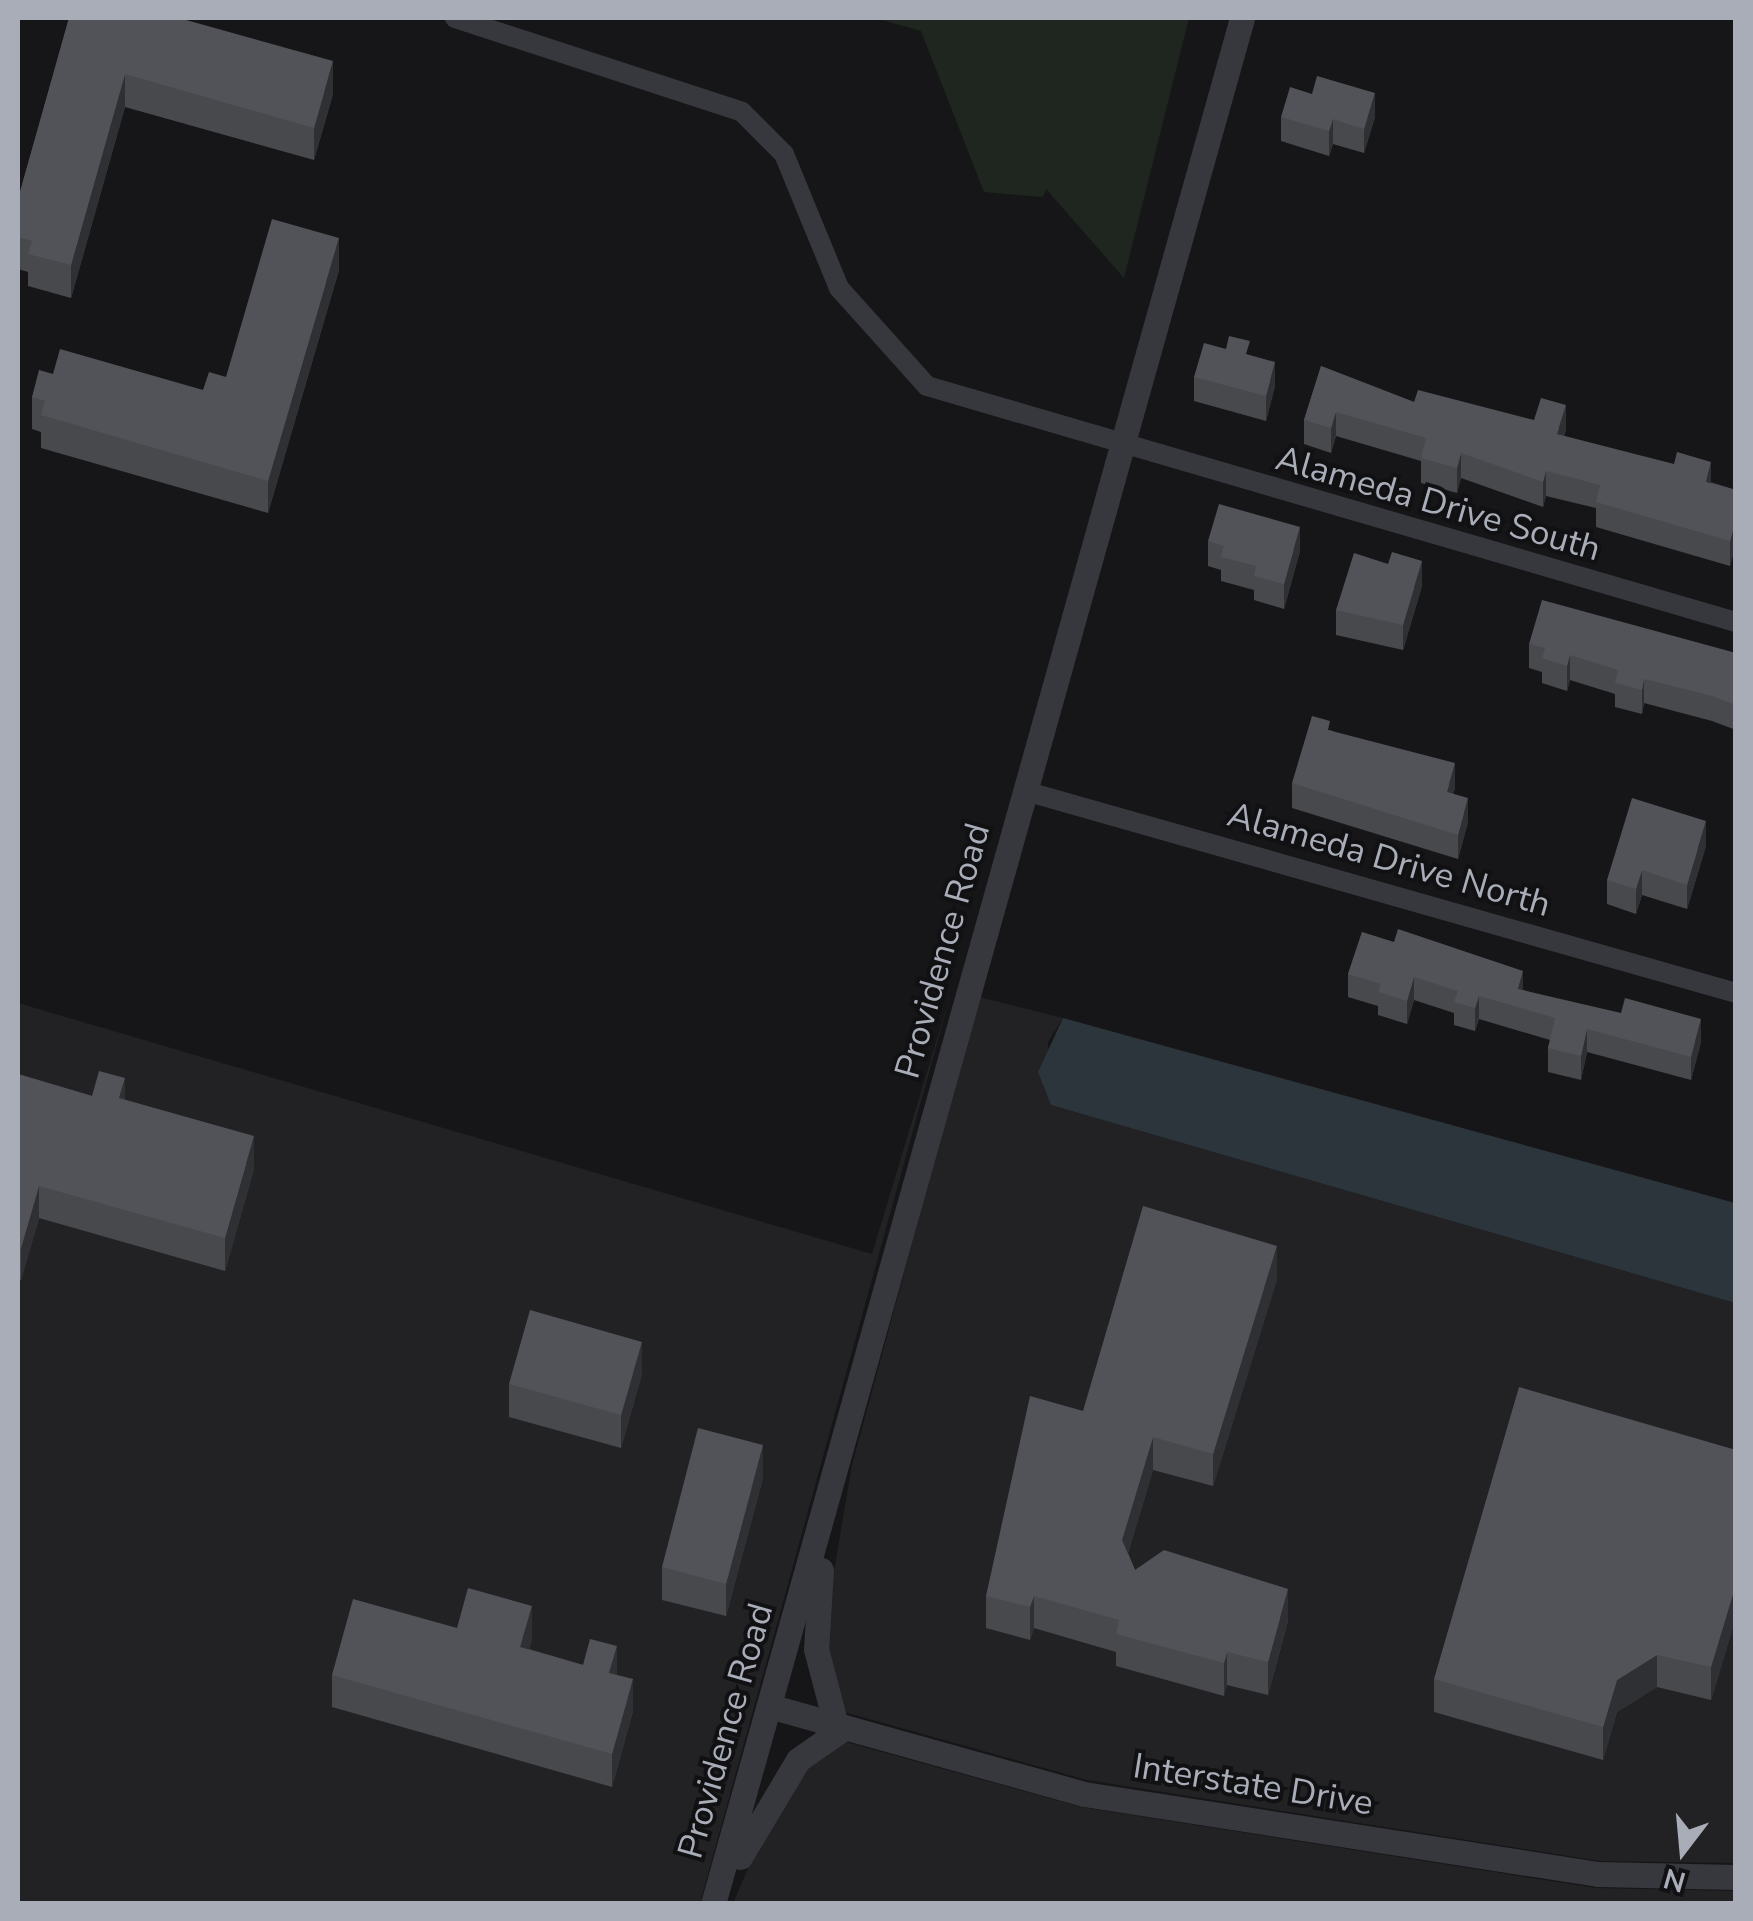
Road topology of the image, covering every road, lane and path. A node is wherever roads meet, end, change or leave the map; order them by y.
1 (455, 18) edge
2 (1242, 18) edge
3 (1124, 443) junction
4 (1736, 622) edge
5 (1025, 790) junction
6 (1736, 993) edge
7 (840, 1462) junction
8 (769, 1706) junction
9 (840, 1726) junction
10 (1736, 1877) edge
11 (716, 1904) edge

1 - 3 street, Alameda Drive South
2 - 3 street, Providence Road
3 - 4 street, Alameda Drive South
3 - 5 street, Providence Road
5 - 6 street, Alameda Drive North
5 - 7 street, Providence Road
7 - 8 street, Providence Road
7 - 9 street
8 - 9 street, Interstate Drive
8 - 11 street, Providence Road
9 - 10 street, Interstate Drive
9 - 11 street

